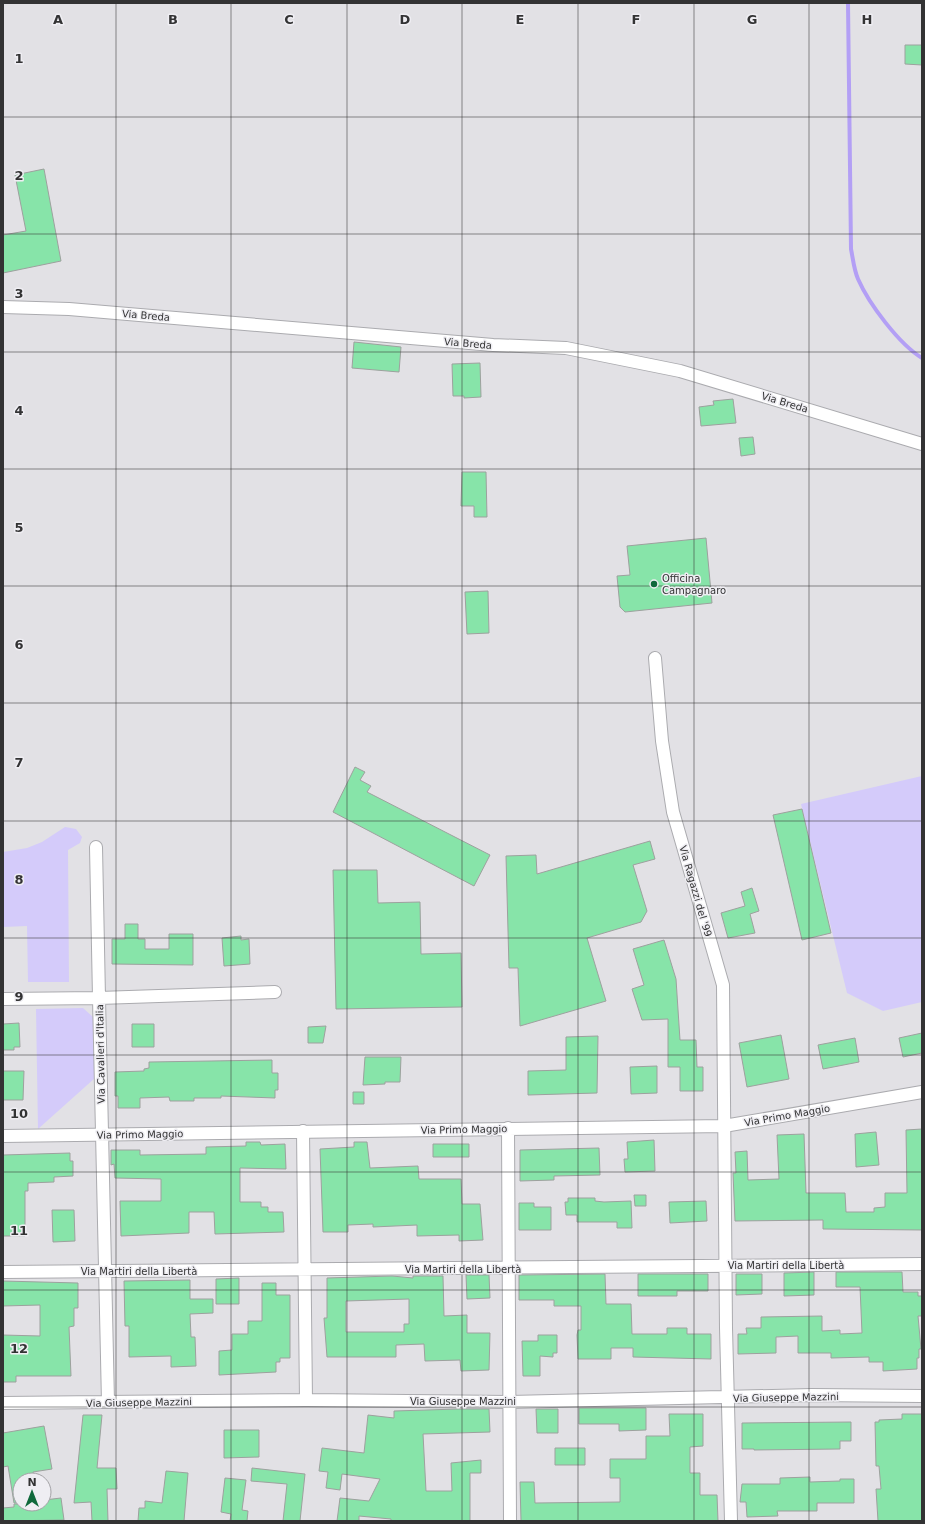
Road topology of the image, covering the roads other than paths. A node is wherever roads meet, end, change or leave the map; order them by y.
1 (3, 307) edge
2 (922, 444) edge
3 (655, 658) dead end
4 (96, 847) dead end
5 (276, 992) dead end
6 (99, 998) junction
7 (3, 999) edge
8 (922, 1092) edge
9 (724, 1126) junction
10 (508, 1128) junction
11 (303, 1131) junction
12 (101, 1135) junction
13 (3, 1136) edge
14 (922, 1264) edge
15 (726, 1265) junction
16 (508, 1269) junction
17 (305, 1270) junction
18 (3, 1272) edge
19 (106, 1272) junction
20 (922, 1396) edge
21 (728, 1398) junction
22 (306, 1400) junction
23 (108, 1402) junction
24 (510, 1402) junction
25 (3, 1403) edge
26 (510, 1521) edge
27 (731, 1521) edge

1 - 2 street, Via Breda
3 - 9 street, Via Ragazzi del '99
4 - 6 street
5 - 6 street
6 - 7 street, Via Cavalieri d'Italia
6 - 12 street, Via Cavalieri d'Italia
8 - 9 street, Via Primo Maggio
9 - 10 street, Via Primo Maggio
9 - 15 street, Via Ragazzi del '99
10 - 11 street, Via Primo Maggio
10 - 16 street
11 - 12 street, Via Primo Maggio
11 - 17 street
12 - 13 street, Via Primo Maggio
12 - 19 street, Via Cavalieri d'Italia
14 - 15 street, Via Martiri della Libertà
15 - 16 street, Via Martiri della Libertà
15 - 21 street, Via Ragazzi del '99
16 - 17 street, Via Martiri della Libertà
16 - 24 street
17 - 19 street, Via Martiri della Libertà
17 - 22 street
18 - 19 street, Via Martiri della Libertà
19 - 23 street, Via Cavalieri d'Italia
20 - 21 street, Via Giuseppe Mazzini
21 - 24 street, Via Giuseppe Mazzini
21 - 27 street, Via Ragazzi del '99
22 - 23 street, Via Giuseppe Mazzini
22 - 24 street, Via Giuseppe Mazzini
23 - 25 street, Via Giuseppe Mazzini
24 - 26 street

